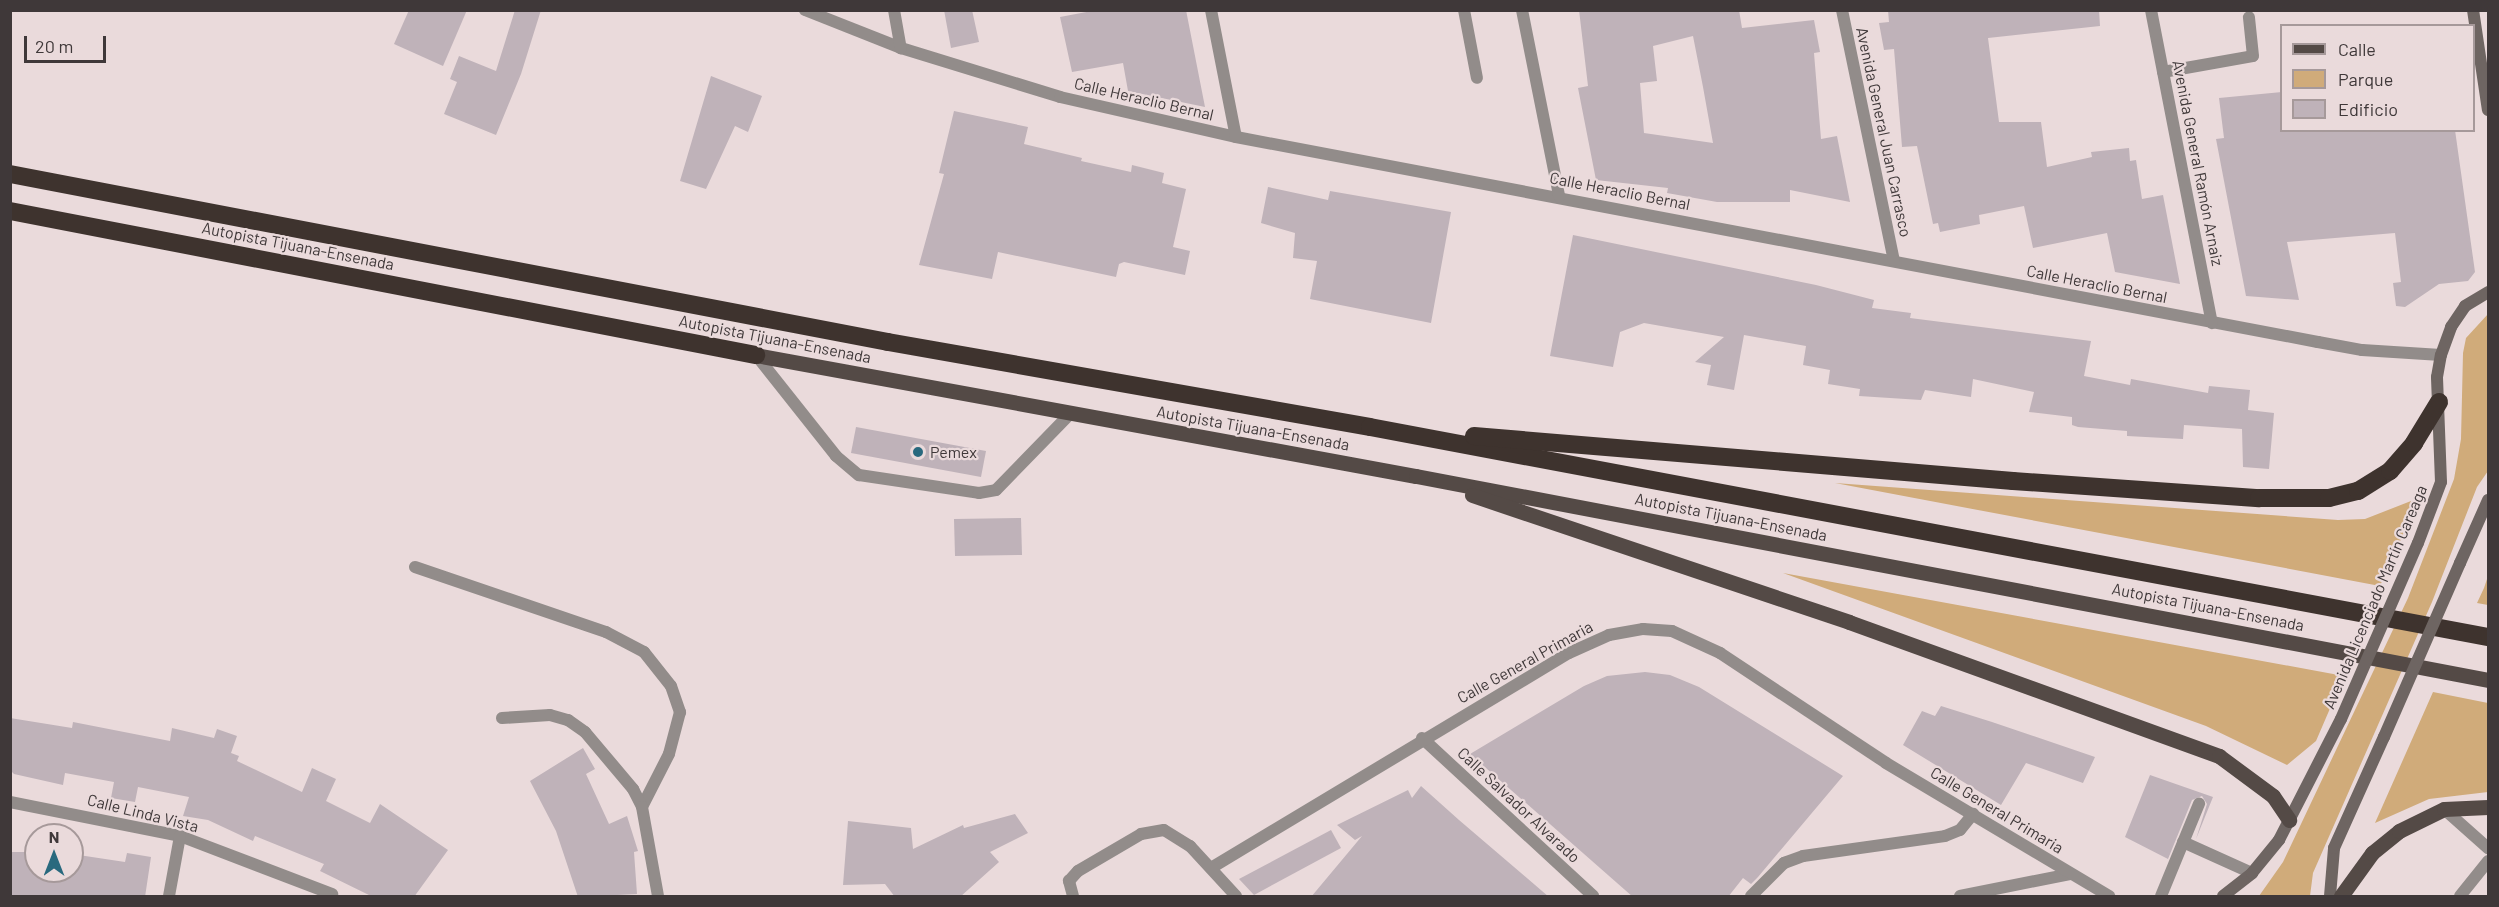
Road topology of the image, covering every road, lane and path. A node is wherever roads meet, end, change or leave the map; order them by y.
1 (805, 10) edge
2 (894, 10) edge
3 (1211, 10) edge
4 (1464, 10) edge
5 (1522, 10) edge
6 (1842, 10) edge
7 (2151, 10) edge
8 (2473, 10) edge
9 (2249, 17) dead end
10 (902, 48) junction
11 (2163, 72) junction
12 (1477, 78) dead end
13 (2488, 110) edge
14 (1236, 137) junction
15 (10, 174) edge
16 (1559, 196) junction
17 (10, 211) edge
18 (1894, 260) junction
19 (2488, 292) edge
20 (2212, 323) junction
21 (756, 355) junction
22 (2440, 355) junction
23 (2439, 402) junction
24 (1070, 414) junction
25 (1370, 427) junction
26 (1416, 476) junction
27 (2488, 500) edge
28 (415, 567) dead end
29 (2488, 638) edge
30 (2488, 680) edge
31 (502, 718) dead end
32 (1422, 738) junction
33 (10, 802) edge
34 (2199, 804) dead end
35 (642, 807) junction
36 (2488, 807) edge
37 (2444, 809) junction
38 (1973, 814) junction
39 (2289, 820) junction
40 (180, 836) junction
41 (2183, 842) junction
42 (2488, 848) edge
43 (2488, 861) edge
44 (1211, 868) junction
45 (2070, 873) junction
46 (2252, 873) junction
47 (1072, 893) edge
48 (332, 894) dead end
49 (169, 897) edge
50 (658, 897) edge
51 (1236, 897) edge
52 (1593, 897) edge
53 (1751, 897) edge
54 (1960, 897) edge
55 (2109, 897) edge
56 (2161, 897) edge
57 (2223, 897) edge
58 (2330, 897) edge
59 (2341, 897) edge
60 (2460, 897) edge

1 - 10 street, Calle Heraclio Bernal
2 - 10 street
3 - 14 street
4 - 12 street
5 - 16 street
6 - 18 street, Avenida General Juan Carrasco
7 - 11 street, Avenida General Ramón Arnaiz
8 - 13 main road
9 - 11 street
10 - 14 street, Calle Heraclio Bernal
11 - 20 street, Avenida General Ramón Arnaiz
14 - 16 street, Calle Heraclio Bernal
15 - 25 highway, Autopista Tijuana-Ensenada
16 - 18 street, Calle Heraclio Bernal
17 - 21 highway, Autopista Tijuana-Ensenada
18 - 20 street, Calle Heraclio Bernal
19 - 22 main road, Avenida Licenciado Martín Careaga
20 - 22 street, Calle Heraclio Bernal
21 - 24 main road, Autopista Tijuana-Ensenada
21 - 24 street
22 - 23 main road, Avenida Licenciado Martín Careaga
23 - 25 highway
23 - 39 main road, Avenida Licenciado Martín Careaga, bridge
24 - 26 main road, Autopista Tijuana-Ensenada
25 - 29 highway, Autopista Tijuana-Ensenada
26 - 30 main road, Autopista Tijuana-Ensenada
26 - 39 main road
27 - 58 main road, bridge
28 - 35 street
31 - 35 street
32 - 38 street, Calle General Primaria
32 - 44 street, Calle General Primaria
32 - 52 street, Calle Salvador Alvarado
33 - 40 street, Calle Linda Vista
34 - 41 street
35 - 50 street
36 - 37 main road
37 - 42 street
37 - 59 main road
38 - 45 street, Calle General Primaria
38 - 53 street
39 - 46 main road, Avenida Licenciado Martín Careaga
40 - 48 street, Calle Linda Vista
40 - 49 street
41 - 46 street
41 - 56 street
43 - 60 street
44 - 47 street
44 - 51 street
45 - 54 street
45 - 55 street, Calle General Primaria
46 - 57 main road, Avenida Licenciado Martín Careaga

